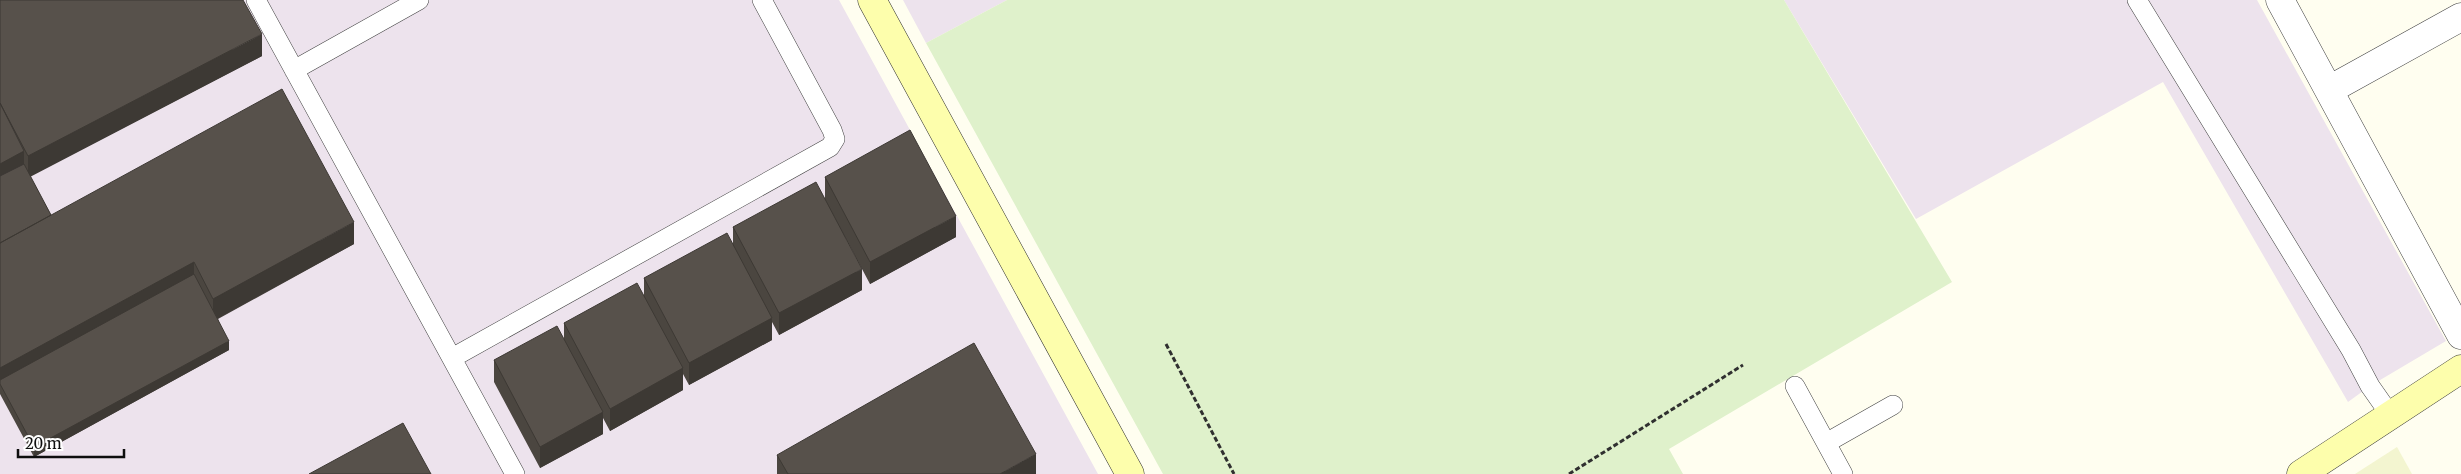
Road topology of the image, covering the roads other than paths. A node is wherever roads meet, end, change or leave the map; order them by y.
1 (256, 0) edge
2 (419, 0) edge
3 (762, 0) edge
4 (872, 0) edge
5 (2137, 0) edge
6 (2280, 0) edge
7 (2461, 17) edge
8 (294, 70) junction
9 (2329, 90) junction
10 (2461, 335) edge
11 (452, 358) junction
12 (2461, 369) edge
13 (1795, 386) dead end
14 (1893, 405) dead end
15 (2391, 416) junction
16 (1826, 443) junction
17 (515, 474) edge
18 (1130, 474) edge
19 (1843, 474) edge
20 (2301, 474) edge

1 - 8 lane
2 - 8 lane
3 - 11 lane
4 - 18 street
5 - 15 lane
6 - 9 street
7 - 9 street
8 - 11 lane
9 - 10 street
11 - 17 lane
12 - 15 street
13 - 16 lane
14 - 16 lane
15 - 20 street
16 - 19 lane

